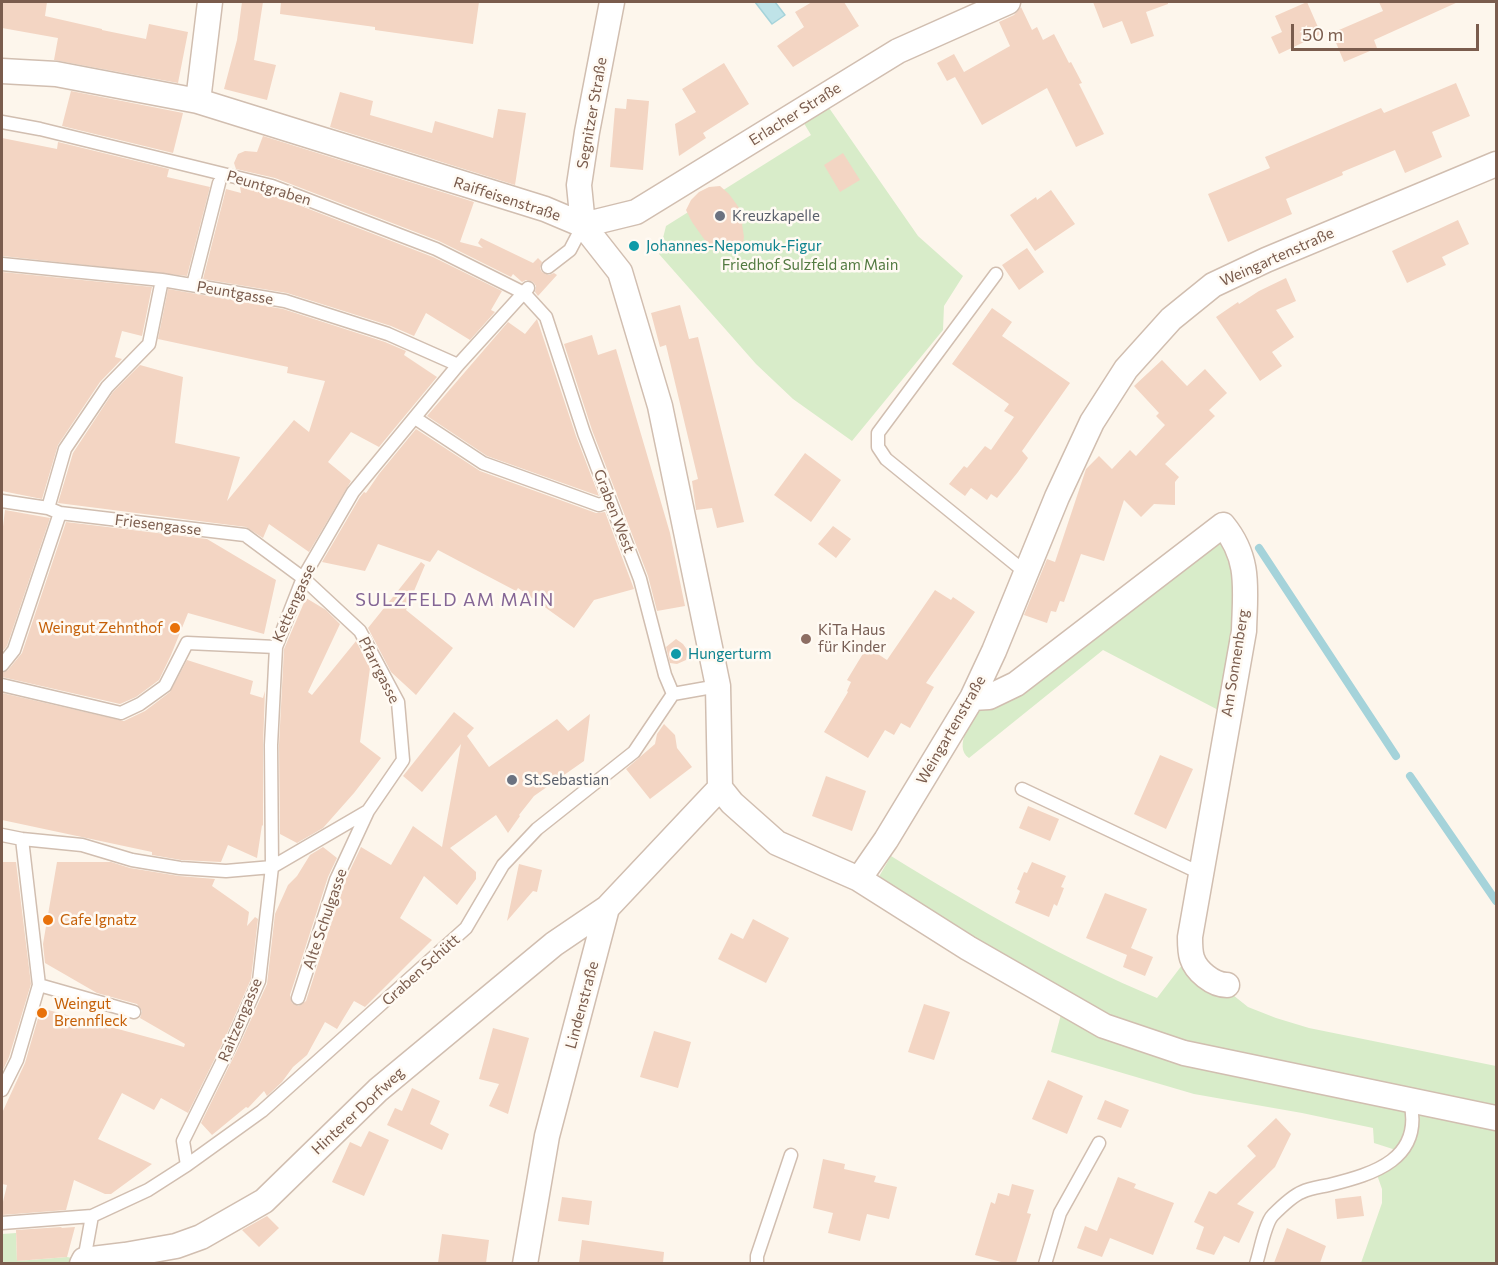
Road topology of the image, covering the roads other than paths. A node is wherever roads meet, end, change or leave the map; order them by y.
1 (210, 2) edge
2 (612, 2) edge
3 (1008, 2) edge
4 (2, 71) edge
5 (198, 101) junction
6 (2, 122) edge
7 (1497, 164) edge
8 (219, 183) dead end
9 (583, 225) junction
10 (2, 264) edge
11 (548, 267) dead end
12 (996, 274) dead end
13 (162, 280) junction
14 (193, 285) junction
15 (526, 290) junction
16 (458, 365) junction
17 (415, 418) junction
18 (2, 501) edge
19 (610, 501) junction
20 (48, 508) junction
21 (60, 513) junction
22 (1025, 572) junction
23 (303, 578) junction
24 (276, 647) junction
25 (2, 665) edge
26 (2, 685) edge
27 (718, 686) junction
28 (673, 694) junction
29 (972, 698) junction
30 (720, 788) junction
31 (1022, 789) dead end
32 (368, 811) junction
33 (22, 839) junction
34 (3, 840) edge
35 (272, 867) junction
36 (1200, 873) junction
37 (859, 879) junction
38 (607, 908) junction
39 (1227, 985) dead end
40 (39, 986) junction
41 (298, 998) dead end
42 (134, 1012) dead end
43 (2, 1090) edge
44 (1410, 1101) junction
45 (1497, 1118) edge
46 (1099, 1143) dead end
47 (791, 1155) dead end
48 (187, 1165) junction
49 (92, 1216) junction
50 (2, 1223) edge
51 (83, 1262) edge
52 (525, 1263) edge
53 (757, 1263) edge
54 (1045, 1263) edge
55 (1256, 1263) edge

1 - 5 street
2 - 9 street, Segnitzer Straße
3 - 9 street, Erlacher Straße
4 - 5 street, Raiffeisenstraße
5 - 9 street, Raiffeisenstraße
6 - 15 lane, Peuntgraben
7 - 22 street, Weingartenstraße
8 - 14 lane
9 - 11 lane
9 - 27 street, Raiffeisenstraße
10 - 13 lane, Peuntgasse
12 - 22 lane
13 - 14 lane, Peuntgasse
13 - 20 lane
14 - 16 lane, Peuntgasse
15 - 16 lane, Kettengasse
15 - 19 lane, Graben West
16 - 17 lane, Kettengasse
17 - 19 lane
17 - 23 lane, Kettengasse
18 - 20 lane, Friesengasse
19 - 28 lane, Graben West
20 - 21 lane, Friesengasse
21 - 23 lane, Friesengasse
21 - 25 lane
22 - 29 street, Weingartenstraße
23 - 24 lane, Kettengasse
23 - 32 lane, Pfarrgasse
24 - 26 lane, Kettengasse
24 - 35 lane, Raitzengasse
27 - 28 lane
27 - 30 street, Raiffeisenstraße
28 - 48 lane, Graben Schütt
29 - 36 street, Am Sonnenberg
29 - 37 street, Weingartenstraße
30 - 37 street
30 - 38 street, Lindenstraße
31 - 36 lane
32 - 35 lane
32 - 41 lane, Alte Schulgasse
33 - 34 lane
33 - 35 lane
33 - 40 lane
35 - 48 lane, Raitzengasse
36 - 39 street, Am Sonnenberg
37 - 44 street
38 - 51 street, Hinterer Dorfweg
38 - 52 street, Lindenstraße
40 - 42 lane
40 - 43 lane
44 - 45 street
44 - 55 lane
46 - 54 lane
47 - 53 lane
48 - 49 lane, Graben Schütt
49 - 50 lane
49 - 51 lane

